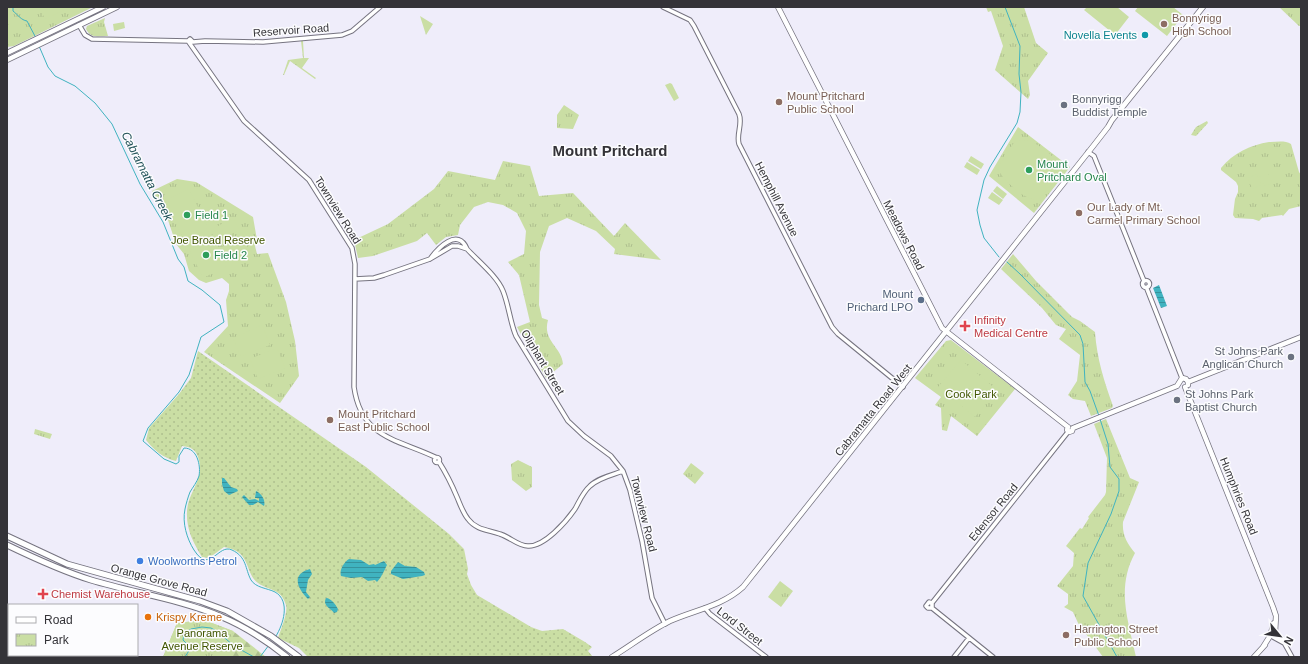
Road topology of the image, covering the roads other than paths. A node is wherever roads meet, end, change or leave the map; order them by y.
1 (103, 7) edge
2 (117, 7) edge
3 (380, 7) edge
4 (663, 7) edge
5 (778, 7) edge
6 (1203, 7) edge
7 (79, 25) junction
8 (190, 43) junction
9 (7, 53) edge
10 (7, 60) edge
11 (1088, 152) junction
12 (467, 249) junction
13 (430, 258) junction
14 (355, 279) junction
15 (946, 332) junction
16 (1301, 337) edge
17 (1182, 378) junction
18 (1188, 382) junction
19 (1179, 384) junction
20 (903, 387) junction
21 (1185, 387) junction
22 (1070, 429) junction
23 (623, 471) junction
24 (7, 536) edge
25 (7, 545) edge
26 (705, 608) junction
27 (665, 624) junction
28 (1273, 635) junction
29 (969, 638) junction
30 (287, 657) edge
31 (299, 657) edge
32 (612, 657) edge
33 (766, 657) edge
34 (954, 657) edge
35 (993, 657) edge
36 (1254, 657) edge
37 (1292, 657) edge

1 - 9 main road
2 - 7 main road
3 - 8 street, Reservoir Road
4 - 20 street, Hemphill Avenue
5 - 15 main road, Meadows Road
6 - 11 main road, Cabramatta Road West
7 - 8 street, Reservoir Road
7 - 10 main road
8 - 14 street, Townview Road
11 - 15 main road, Cabramatta Road West
11 - 17 street
12 - 13 street, Oliphant Street
12 - 13 street, Oliphant Street
12 - 23 street, Oliphant Street
13 - 14 street, Oliphant Street
14 - 23 street, Townview Road
15 - 20 main road, Cabramatta Road West
15 - 22 main road, Meadows Road
16 - 18 main road
17 - 18 main road
17 - 19 main road
18 - 21 main road
19 - 21 main road
19 - 22 main road
20 - 26 main road, Cabramatta Road West
21 - 28 main road, Humphries Road
22 - 29 street, Edensor Road
23 - 27 street, Townview Road
24 - 31 highway, Orange Grove Road
25 - 30 highway, Orange Grove Road
26 - 27 main road, Cabramatta Road West
26 - 33 street, Lord Street
27 - 32 main road, Cabramatta Road West
28 - 36 main road
28 - 37 street
29 - 34 street
29 - 35 street

